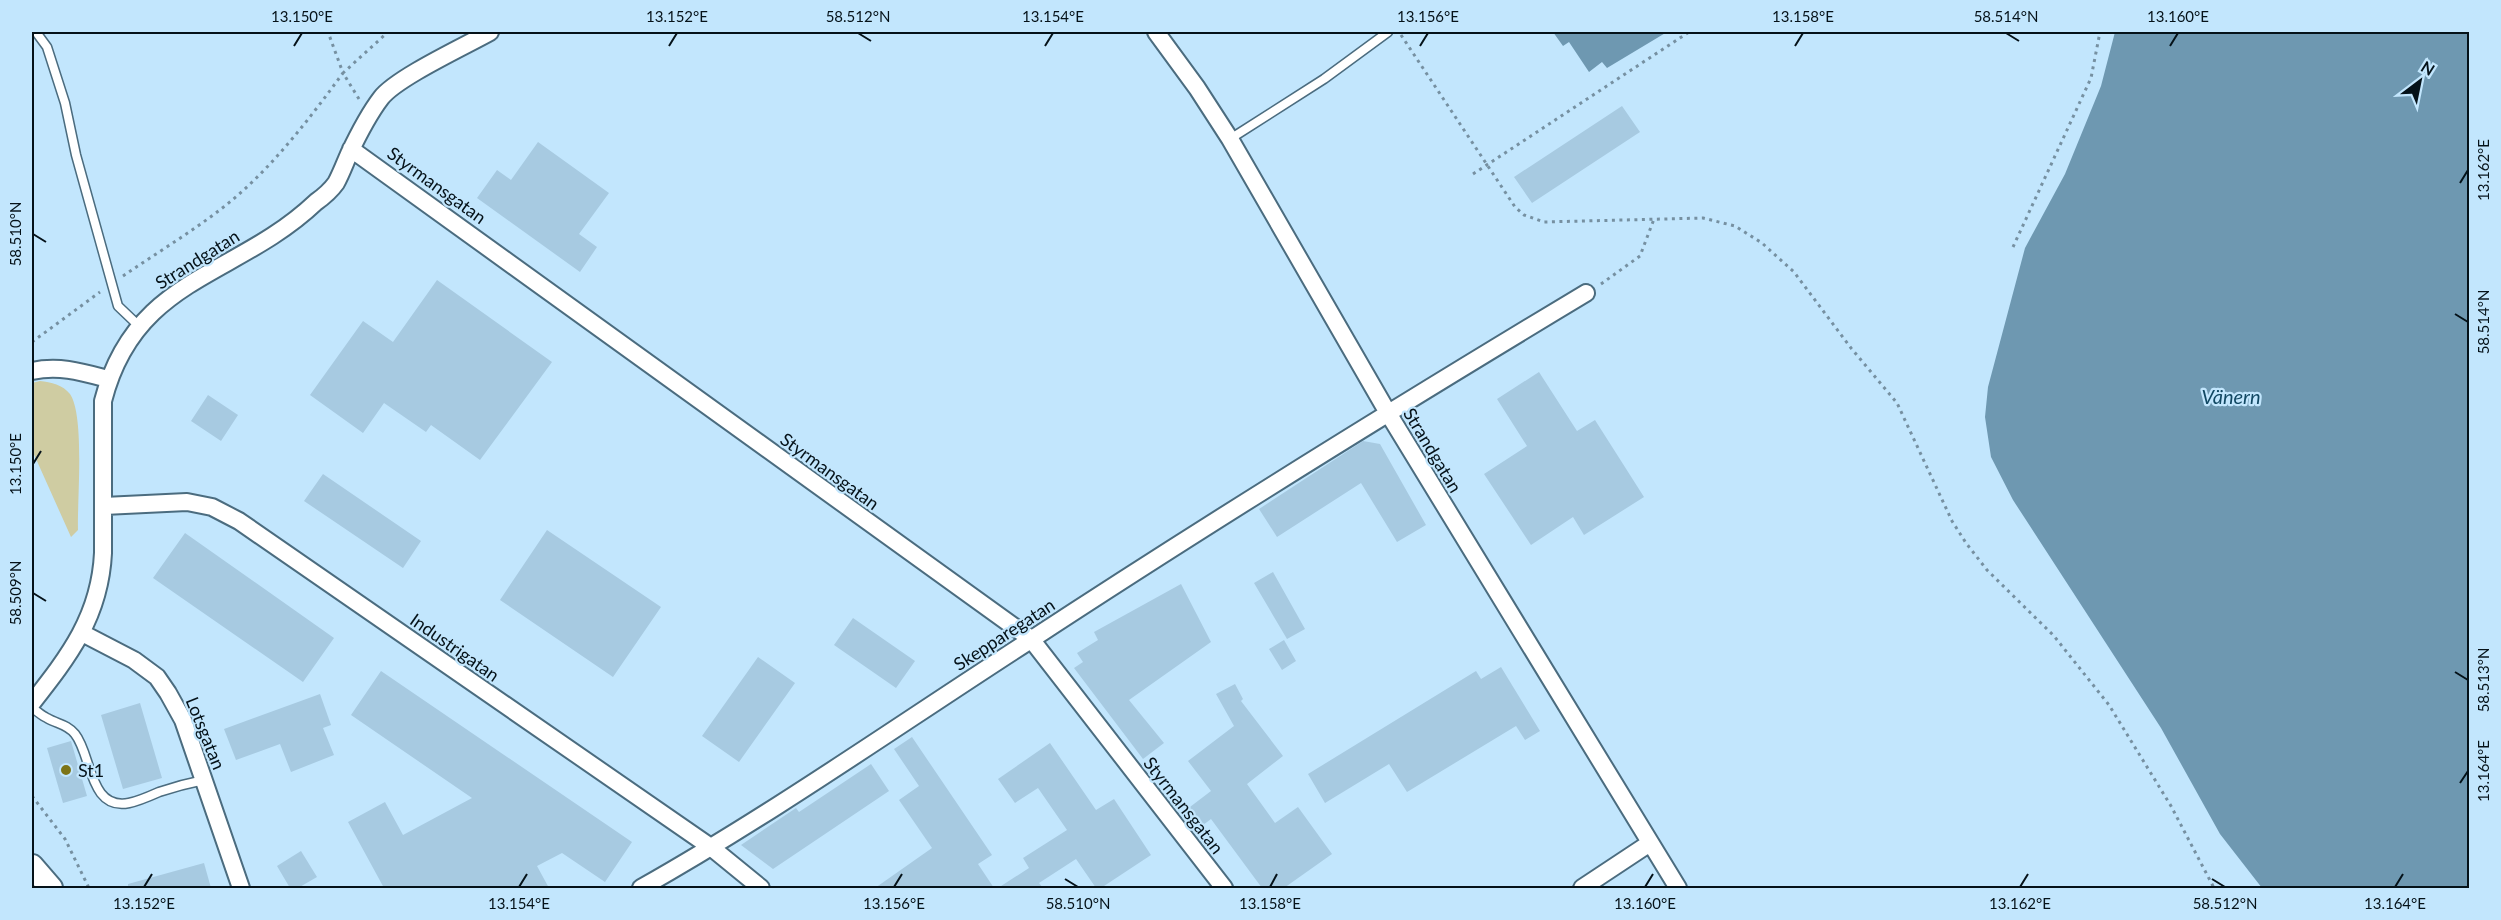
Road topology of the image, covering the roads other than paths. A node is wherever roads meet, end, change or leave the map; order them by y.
1 (36, 32) edge
2 (490, 32) edge
3 (1156, 32) edge
4 (1388, 32) edge
5 (1230, 139) junction
6 (351, 149) junction
7 (1586, 293) road end
8 (139, 326) junction
9 (32, 371) edge
10 (108, 379) junction
11 (1388, 413) junction
12 (104, 506) junction
13 (82, 633) junction
14 (1031, 639) junction
15 (32, 703) edge
16 (32, 708) edge
17 (204, 780) junction
18 (1650, 843) junction
19 (712, 848) junction
20 (32, 866) edge
21 (51, 888) edge
22 (241, 888) edge
23 (641, 888) edge
24 (761, 888) edge
25 (1224, 888) edge
26 (1582, 888) edge
27 (1678, 888) edge

1 - 8 lane
2 - 6 street, Strandgatan
3 - 5 street, Strandgatan
4 - 5 lane
5 - 11 street, Strandgatan
6 - 8 street, Strandgatan
6 - 14 street, Styrmansgatan
7 - 11 street, Skepparegatan
8 - 10 street, Strandgatan
9 - 10 street
10 - 12 street, Strandgatan
11 - 14 street, Skepparegatan
11 - 18 street, Strandgatan
12 - 13 street, Strandgatan
12 - 19 street, Industrigatan
13 - 15 street, Strandgatan
13 - 17 street, Lotsgatan
14 - 19 street, Skepparegatan
14 - 25 street, Styrmansgatan
16 - 17 lane
17 - 22 street, Lotsgatan
18 - 26 street
18 - 27 street, Strandgatan
19 - 23 street, Skepparegatan
19 - 24 street, Industrigatan
20 - 21 main road

